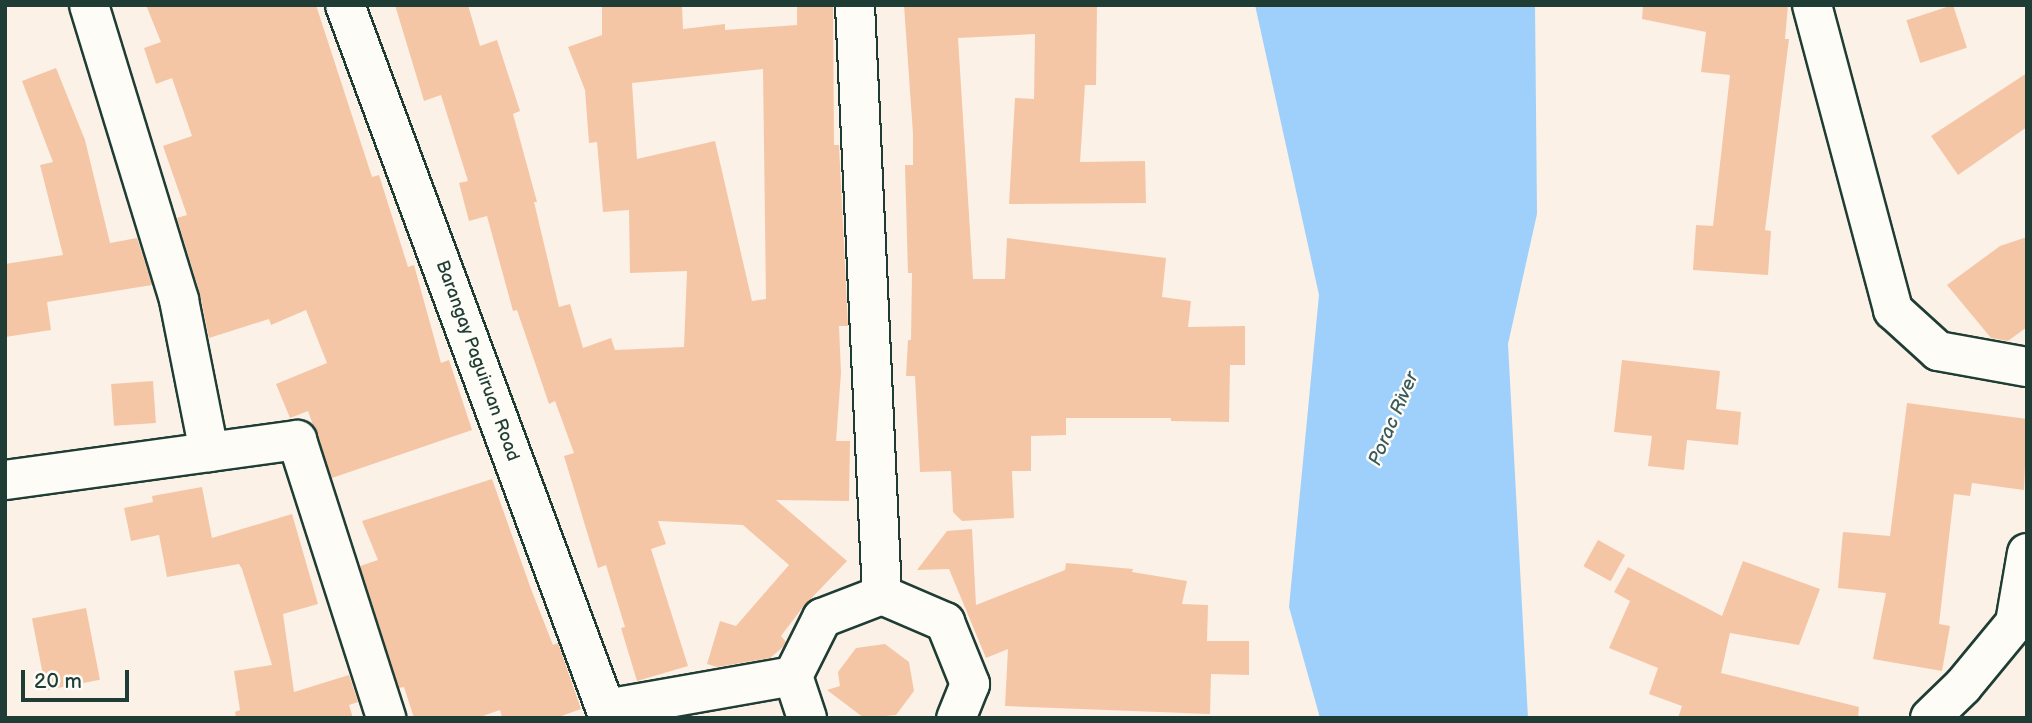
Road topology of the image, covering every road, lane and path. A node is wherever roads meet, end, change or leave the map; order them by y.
1 (89, 5) edge
2 (345, 5) edge
3 (855, 5) edge
4 (1812, 5) edge
5 (2027, 367) edge
6 (209, 452) junction
7 (5, 480) edge
8 (2027, 552) edge
9 (882, 596) junction
10 (793, 676) junction
11 (608, 713) edge
12 (386, 718) edge
13 (807, 718) edge
14 (956, 718) edge
15 (1930, 718) edge

1 - 6 street
2 - 11 street, Barangay Paguiruan Road
3 - 9 street
4 - 5 street
6 - 7 street
6 - 12 street
8 - 15 street
9 - 10 street
9 - 14 street
10 - 11 street
10 - 13 street

